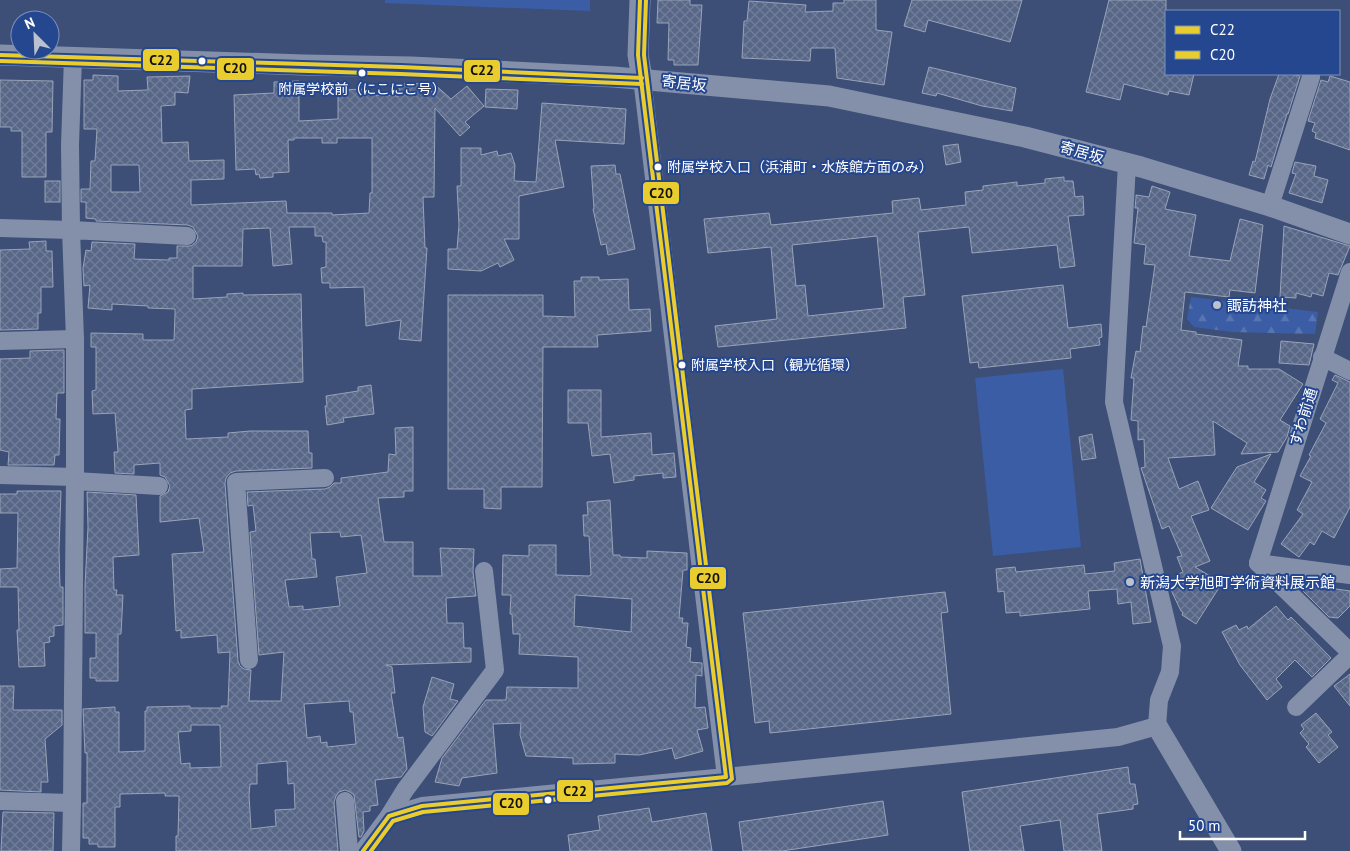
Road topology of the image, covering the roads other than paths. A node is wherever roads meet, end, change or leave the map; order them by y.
1 (640, 0) edge
2 (0, 55) edge
3 (73, 58) junction
4 (1311, 77) dead end
5 (642, 78) junction
6 (1127, 164) junction
7 (1270, 206) junction
8 (0, 228) edge
9 (71, 230) junction
10 (1350, 234) edge
11 (187, 236) dead end
12 (1350, 272) edge
13 (75, 340) junction
14 (0, 341) edge
15 (1322, 356) junction
16 (1350, 371) edge
17 (0, 475) edge
18 (326, 478) dead end
19 (75, 479) junction
20 (159, 486) dead end
21 (1258, 563) junction
22 (484, 572) dead end
23 (1350, 575) edge
24 (1350, 653) edge
25 (249, 660) dead end
26 (1296, 706) dead end
27 (1157, 726) junction
28 (726, 777) junction
29 (345, 800) dead end
30 (0, 801) edge
31 (72, 802) junction
32 (389, 816) junction
33 (71, 851) edge
34 (350, 851) edge
35 (363, 851) edge
36 (1231, 851) edge

1 - 5 street
2 - 3 street, 寄居坂
3 - 5 street, 寄居坂
3 - 9 street
4 - 7 street
5 - 6 street, 寄居坂
5 - 28 street
6 - 7 street, 寄居坂
6 - 27 street
7 - 10 street, 寄居坂
8 - 9 street
9 - 11 street
9 - 13 street
12 - 15 street, すわ前通
13 - 14 street
13 - 19 street
15 - 16 street
15 - 21 street, すわ前通
17 - 19 street
18 - 25 street
19 - 20 street
19 - 31 street
21 - 23 street
21 - 24 street
22 - 32 street
24 - 26 street
27 - 28 street
27 - 36 street
28 - 32 street
29 - 34 street
30 - 31 street
31 - 33 street
32 - 35 street

